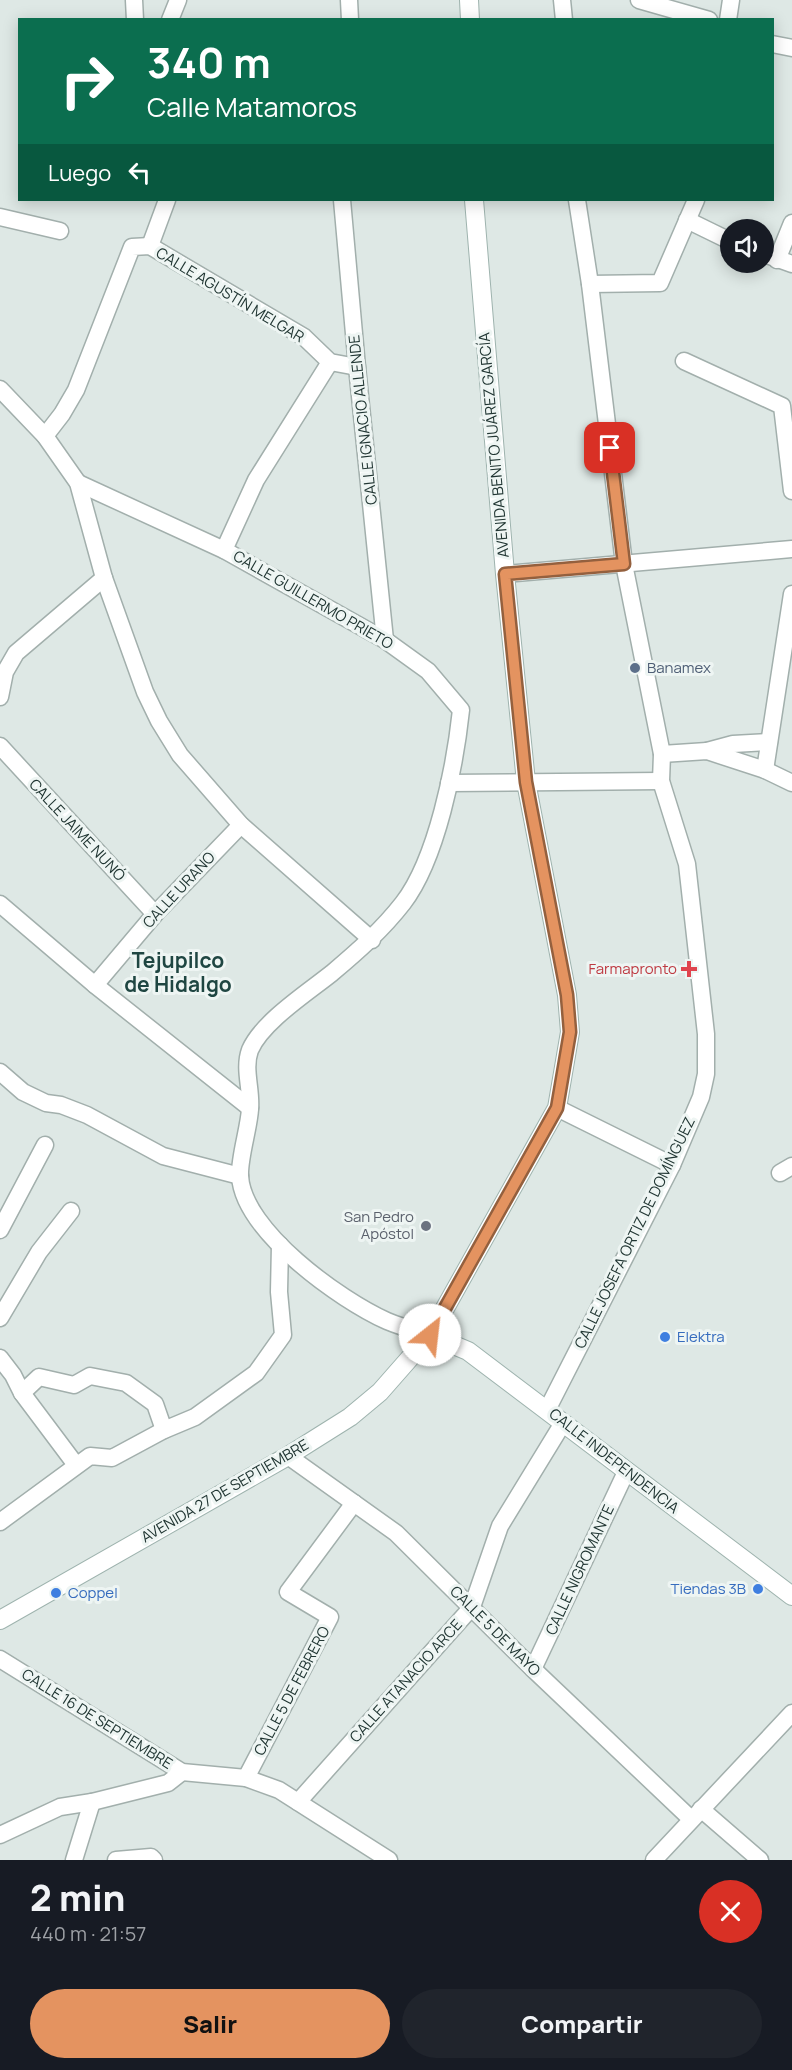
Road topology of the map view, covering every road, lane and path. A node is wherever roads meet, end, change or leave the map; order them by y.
1 (134, 0) edge
2 (178, 0) edge
3 (349, 0) edge
4 (469, 0) edge
5 (562, 0) edge
6 (639, 0) edge
7 (731, 0) edge
8 (135, 18) edge
9 (171, 18) edge
10 (351, 18) edge
11 (470, 18) edge
12 (564, 18) edge
13 (702, 18) edge
14 (728, 18) edge
15 (774, 44) edge
16 (792, 48) edge
17 (167, 201) edge
18 (342, 201) edge
19 (474, 201) edge
20 (577, 201) edge
21 (696, 201) edge
22 (0, 217) edge
23 (687, 220) junction
24 (792, 223) edge
25 (60, 231) dead end
26 (720, 236) edge
27 (150, 246) junction
28 (777, 260) edge
29 (590, 284) junction
30 (684, 361) dead end
31 (330, 362) junction
32 (357, 368) junction
33 (0, 389) edge
34 (45, 436) junction
35 (78, 483) junction
36 (792, 491) edge
37 (792, 549) edge
38 (224, 550) junction
39 (624, 564) junction
40 (505, 574) junction
41 (104, 578) junction
42 (792, 594) edge
43 (385, 640) junction
44 (0, 697) edge
45 (769, 742) junction
46 (0, 746) edge
47 (707, 751) junction
48 (662, 754) junction
49 (765, 770) junction
50 (662, 781) junction
51 (526, 782) junction
52 (449, 783) junction
53 (792, 783) edge
54 (241, 825) junction
55 (0, 904) edge
56 (155, 914) junction
57 (372, 940) junction
58 (95, 985) junction
59 (0, 1072) edge
60 (250, 1108) junction
61 (557, 1108) junction
62 (45, 1145) dead end
63 (672, 1165) junction
64 (240, 1176) junction
65 (71, 1211) dead end
66 (0, 1230) edge
67 (280, 1245) junction
68 (0, 1318) edge
69 (430, 1335) junction
70 (0, 1358) edge
71 (22, 1393) junction
72 (547, 1410) junction
73 (564, 1423) junction
74 (164, 1430) junction
75 (288, 1456) junction
76 (76, 1465) junction
77 (626, 1472) junction
78 (354, 1503) junction
79 (0, 1522) edge
80 (790, 1590) edge
81 (472, 1607) junction
82 (0, 1620) edge
83 (0, 1659) edge
84 (533, 1669) junction
85 (792, 1713) edge
86 (182, 1772) junction
87 (246, 1778) junction
88 (92, 1802) junction
89 (298, 1802) junction
90 (696, 1814) junction
91 (0, 1834) edge
92 (74, 1860) edge
93 (116, 1860) edge
94 (154, 1860) edge
95 (389, 1860) edge
96 (654, 1860) edge
97 (760, 1860) edge

1 - 8 street
2 - 9 street
3 - 10 street
4 - 11 main road
5 - 12 street
6 - 13 street
7 - 14 street
15 - 16 street
17 - 27 street
18 - 32 street, CALLE IGNACIO ALLENDE
19 - 40 main road, AVENIDA BENITO JUÁREZ GARCÍA
20 - 29 street, CALLE JOSEFA ORTIZ DE DOMÍNGUEZ
21 - 23 street
22 - 25 street
23 - 26 street
23 - 29 street
24 - 28 street
27 - 31 street, CALLE AGUSTÍN MELGAR
27 - 34 street, CALLE AGUSTÍN MELGAR
29 - 39 street, CALLE JOSEFA ORTIZ DE DOMÍNGUEZ
30 - 36 street
31 - 32 street
31 - 38 street
32 - 43 street, CALLE IGNACIO ALLENDE
33 - 34 street
34 - 35 street
35 - 38 street, CALLE GUILLERMO PRIETO
35 - 41 street
37 - 39 street
38 - 43 street, CALLE GUILLERMO PRIETO
39 - 40 street
39 - 48 street, CALLE JOSEFA ORTIZ DE DOMÍNGUEZ
40 - 51 main road, AVENIDA BENITO JUÁREZ GARCÍA
41 - 44 street
41 - 54 street
42 - 45 street
43 - 52 street, CALLE GUILLERMO PRIETO
45 - 47 street
45 - 49 street
46 - 56 street, CALLE JAIME NUNÓ
47 - 48 street
47 - 49 street
48 - 50 street, CALLE JOSEFA ORTIZ DE DOMÍNGUEZ
49 - 53 street
50 - 51 street
50 - 63 street, CALLE JOSEFA ORTIZ DE DOMÍNGUEZ
51 - 52 street
51 - 61 main road, AVENIDA BENITO JUÁREZ GARCÍA
52 - 57 street, CALLE GUILLERMO PRIETO
54 - 56 street, CALLE URANO
54 - 57 street
55 - 58 street
56 - 58 street, CALLE URANO
57 - 60 street, CALLE GUILLERMO PRIETO
58 - 60 street
59 - 64 street
60 - 64 street, CALLE GUILLERMO PRIETO
61 - 63 street
61 - 69 main road, AVENIDA BENITO JUÁREZ GARCÍA
62 - 66 street
63 - 72 street, CALLE JOSEFA ORTIZ DE DOMÍNGUEZ
64 - 67 street
65 - 68 street
67 - 69 street
67 - 74 street
69 - 72 main road, CALLE INDEPENDENCIA
69 - 75 main road, AVENIDA 27 DE SEPTIEMBRE
70 - 71 street
71 - 74 street
71 - 76 street
72 - 73 main road, CALLE INDEPENDENCIA
73 - 77 main road, CALLE INDEPENDENCIA
73 - 81 street, CALLE ATANACIO ARCE
74 - 76 street
75 - 78 street, CALLE 5 DE MAYO
75 - 82 main road, AVENIDA 27 DE SEPTIEMBRE
76 - 79 street
77 - 80 main road, CALLE INDEPENDENCIA
77 - 84 street, CALLE NIGROMANTE
78 - 81 street, CALLE 5 DE MAYO
78 - 87 street, CALLE 5 DE FEBRERO
81 - 84 street, CALLE 5 DE MAYO
81 - 89 street, CALLE ATANACIO ARCE
83 - 86 street, CALLE 16 DE SEPTIEMBRE
84 - 90 street, CALLE 5 DE MAYO
85 - 90 street
86 - 87 street, CALLE 16 DE SEPTIEMBRE
86 - 88 street
87 - 89 street, CALLE 16 DE SEPTIEMBRE
88 - 91 street
88 - 92 street
89 - 95 street, CALLE 16 DE SEPTIEMBRE
90 - 96 street
90 - 97 street, CALLE 5 DE MAYO
93 - 94 street

